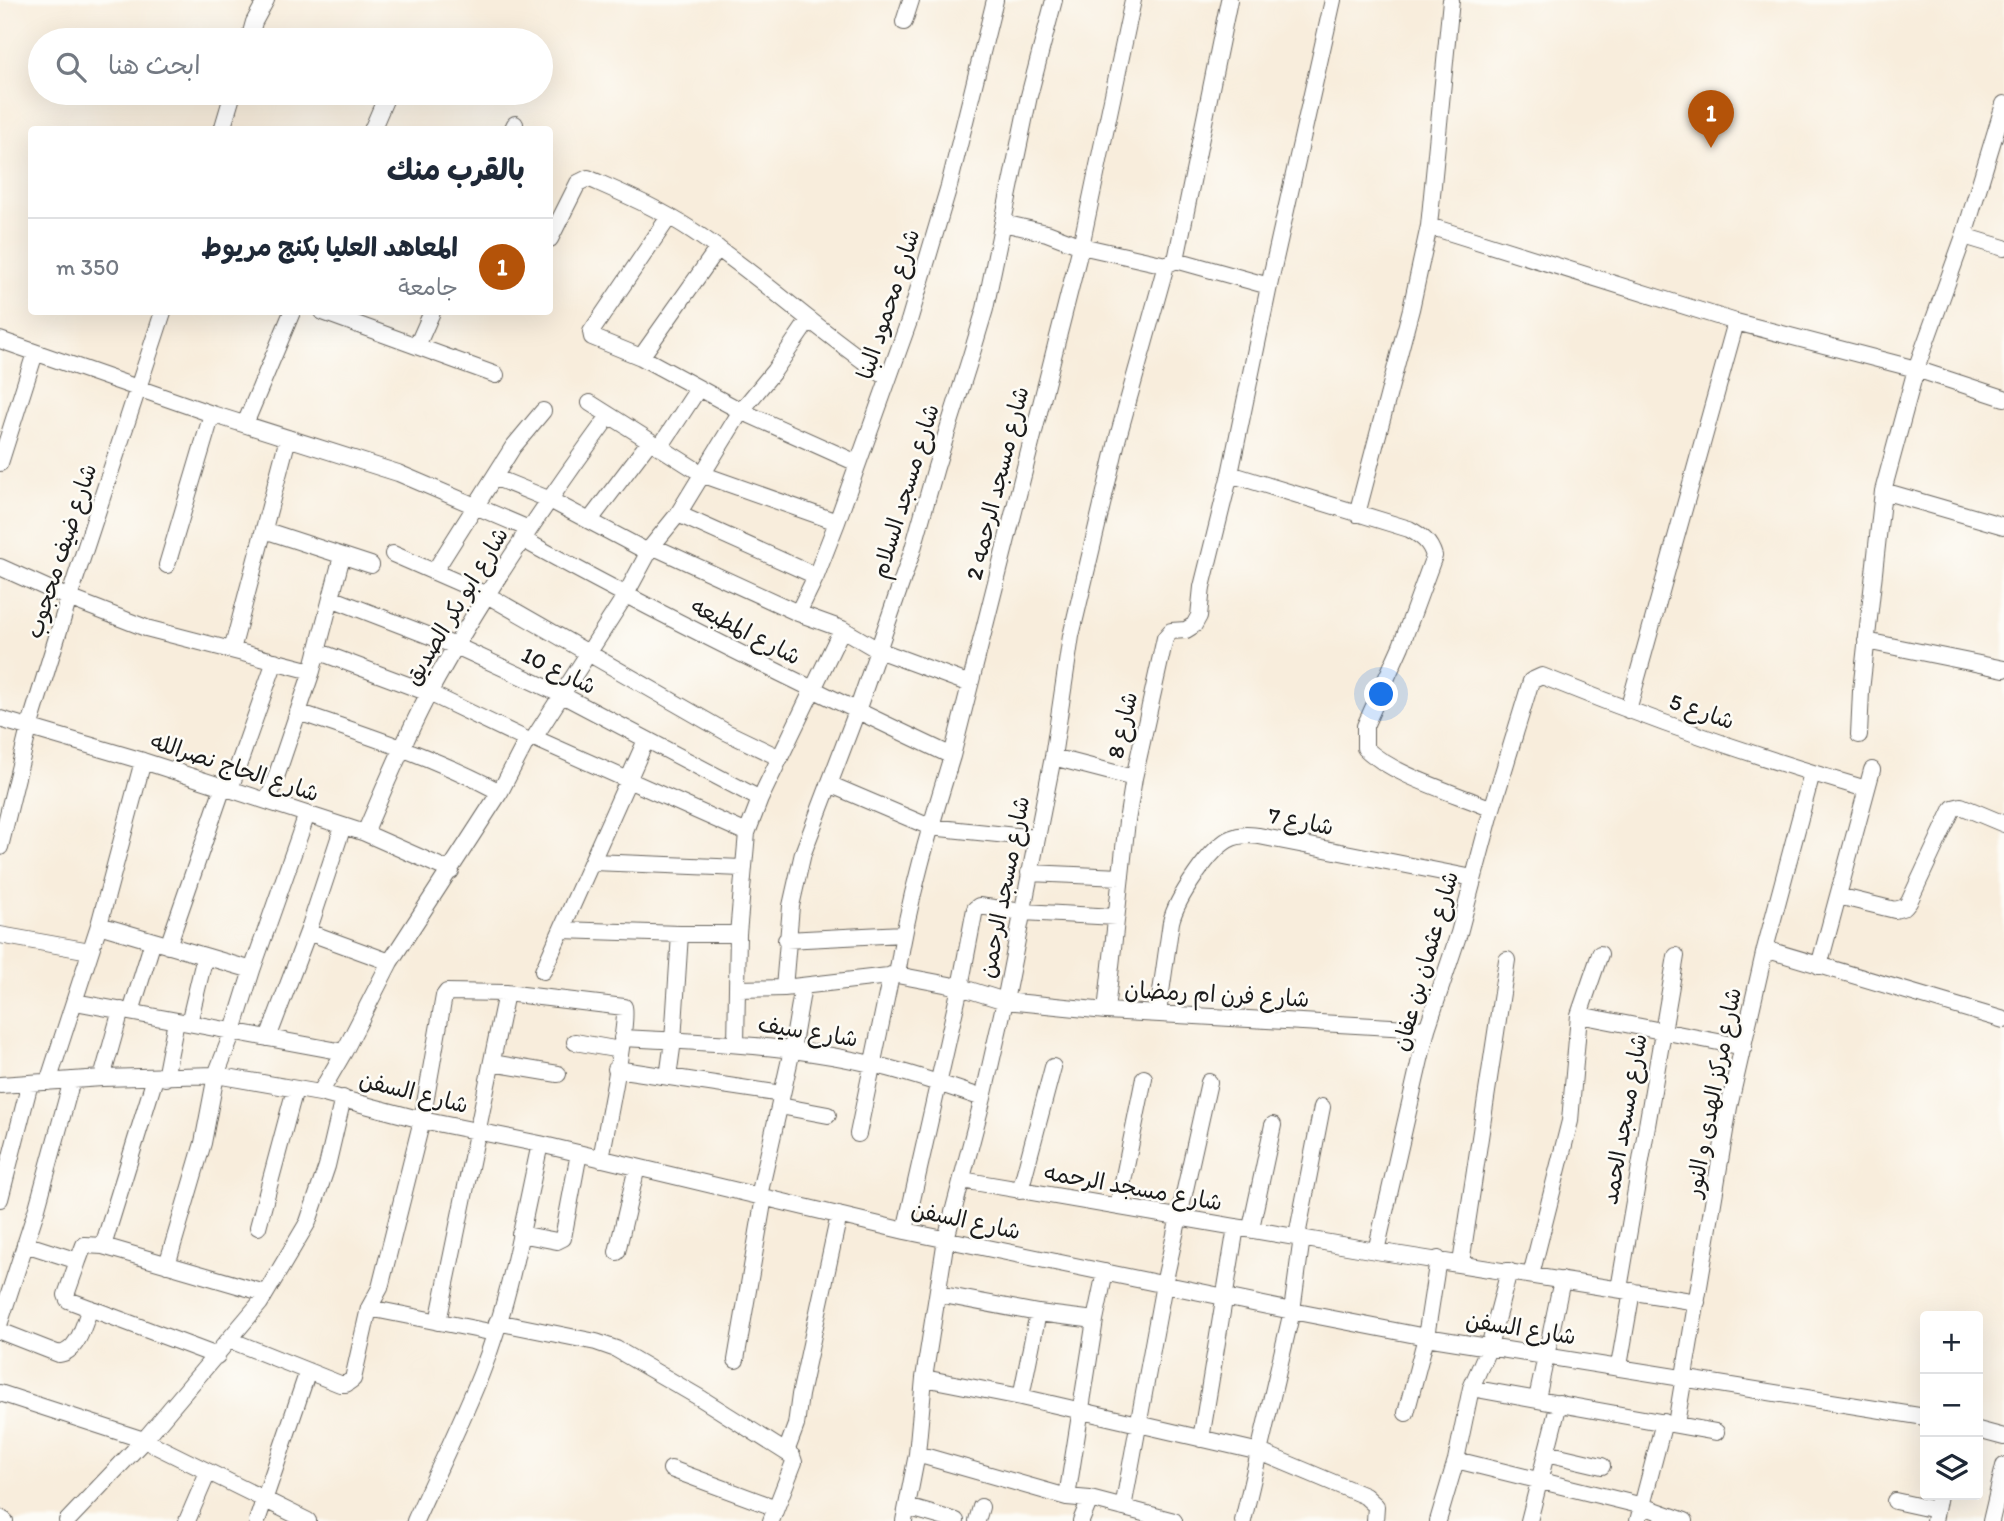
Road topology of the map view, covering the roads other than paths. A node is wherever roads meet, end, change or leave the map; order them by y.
1 (266, 0) edge
2 (911, 0) edge
3 (995, 0) edge
4 (1054, 0) edge
5 (1133, 0) edge
6 (1229, 0) edge
7 (1333, 0) edge
8 (1451, 0) edge
9 (904, 22) dead end
10 (252, 28) edge
11 (2004, 104) edge
12 (229, 105) edge
13 (382, 105) edge
14 (223, 126) edge
15 (374, 126) edge
16 (669, 217) junction
17 (1003, 223) junction
18 (1429, 226) junction
19 (553, 233) edge
20 (1964, 236) junction
21 (1081, 246) junction
22 (718, 248) junction
23 (2004, 248) edge
24 (1171, 262) junction
25 (1269, 286) junction
26 (162, 315) edge
27 (291, 315) edge
28 (331, 315) edge
29 (431, 315) edge
30 (809, 320) junction
31 (1736, 321) junction
32 (0, 341) edge
33 (417, 346) junction
34 (35, 353) junction
35 (641, 357) junction
36 (1916, 369) junction
37 (496, 375) dead end
38 (888, 378) junction
39 (139, 389) junction
40 (698, 389) junction
41 (2004, 398) edge
42 (590, 403) dead end
43 (543, 411) dead end
44 (741, 411) junction
45 (212, 414) junction
46 (609, 416) junction
47 (245, 424) junction
48 (288, 438) junction
49 (655, 444) junction
50 (0, 463) edge
51 (857, 463) junction
52 (1230, 474) junction
53 (704, 475) junction
54 (494, 477) junction
55 (1883, 491) junction
56 (548, 499) junction
57 (475, 506) junction
58 (678, 514) junction
59 (1357, 514) junction
60 (590, 520) junction
61 (837, 522) junction
62 (2004, 526) edge
63 (264, 530) junction
64 (526, 534) junction
65 (650, 549) junction
66 (393, 554) dead end
67 (342, 556) junction
68 (167, 565) dead end
69 (371, 565) dead end
70 (0, 567) edge
71 (434, 572) junction
72 (816, 576) junction
73 (487, 595) junction
74 (625, 596) junction
75 (69, 598) junction
76 (331, 598) junction
77 (797, 613) junction
78 (842, 629) junction
79 (1866, 641) junction
80 (456, 646) junction
81 (232, 650) junction
82 (878, 650) junction
83 (317, 651) junction
84 (587, 654) junction
85 (275, 661) junction
86 (2004, 669) edge
87 (312, 671) junction
88 (970, 684) junction
89 (1528, 686) joint
90 (813, 690) junction
91 (429, 693) junction
92 (562, 695) junction
93 (1628, 710) junction
94 (857, 711) junction
95 (298, 712) junction
96 (0, 719) edge
97 (29, 727) junction
98 (1859, 735) dead end
99 (530, 739) junction
100 (646, 740) junction
101 (402, 747) junction
102 (952, 756) junction
103 (1053, 757) junction
104 (780, 758) junction
105 (143, 761) junction
106 (1872, 770) dead end
107 (1812, 773) junction
108 (1134, 778) junction
109 (629, 782) junction
110 (829, 784) junction
111 (227, 788) junction
112 (1866, 789) junction
113 (500, 792) junction
114 (760, 799) junction
115 (268, 802) junction
116 (1492, 809) junction
117 (307, 814) junction
118 (2004, 824) edge
119 (343, 826) junction
120 (930, 827) junction
121 (365, 833) junction
122 (747, 833) junction
123 (1036, 838) junction
124 (0, 848) edge
125 (593, 862) junction
126 (742, 869) junction
127 (451, 871) junction
128 (1029, 873) junction
129 (1121, 877) junction
130 (1473, 878) junction
131 (1838, 896) junction
132 (1023, 912) junction
133 (1116, 917) junction
134 (99, 925) junction
135 (562, 930) junction
136 (308, 932) junction
137 (680, 934) junction
138 (738, 934) junction
139 (903, 934) junction
140 (0, 935) edge
141 (786, 940) junction
142 (160, 943) junction
143 (1765, 949) junction
144 (90, 951) junction
145 (1600, 954) dead end
146 (205, 956) junction
147 (1676, 956) dead end
148 (1507, 960) dead end
149 (390, 962) junction
150 (1819, 966) junction
151 (252, 970) junction
152 (543, 971) dead end
153 (894, 975) junction
154 (803, 986) junction
155 (960, 987) junction
156 (784, 988) junction
157 (738, 989) junction
158 (506, 993) junction
159 (1005, 1001) junction
160 (75, 1002) junction
161 (126, 1011) junction
162 (1106, 1011) junction
163 (1158, 1013) junction
164 (1579, 1015) junction
165 (2004, 1020) edge
166 (183, 1022) junction
167 (1427, 1030) junction
168 (1662, 1030) junction
169 (233, 1031) junction
170 (268, 1038) junction
171 (673, 1041) junction
172 (575, 1042) dead end
173 (621, 1044) junction
174 (736, 1044) junction
175 (1744, 1047) junction
176 (792, 1050) junction
177 (344, 1052) junction
178 (492, 1063) junction
179 (872, 1064) junction
180 (1053, 1067) dead end
181 (616, 1069) junction
182 (558, 1074) dead end
183 (216, 1075) junction
184 (668, 1077) junction
185 (102, 1078) junction
186 (160, 1078) junction
187 (1143, 1079) dead end
188 (72, 1080) junction
189 (48, 1082) junction
190 (1209, 1082) dead end
191 (30, 1083) junction
192 (938, 1083) junction
193 (0, 1085) edge
194 (295, 1089) junction
195 (320, 1093) junction
196 (343, 1098) junction
197 (983, 1098) junction
198 (781, 1100) junction
199 (1322, 1107) dead end
200 (828, 1115) dead end
201 (422, 1120) junction
202 (1273, 1125) dead end
203 (477, 1131) junction
204 (858, 1134) dead end
205 (540, 1144) junction
206 (579, 1153) junction
207 (601, 1159) junction
208 (637, 1167) junction
209 (962, 1180) junction
210 (1020, 1191) junction
211 (761, 1197) junction
212 (0, 1199) edge
213 (1118, 1206) junction
214 (839, 1215) junction
215 (1180, 1216) junction
216 (258, 1227) dead end
217 (1243, 1228) junction
218 (905, 1231) junction
219 (520, 1234) junction
220 (1299, 1236) junction
221 (946, 1239) junction
222 (25, 1244) junction
223 (103, 1246) junction
224 (1376, 1251) junction
225 (617, 1252) dead end
226 (1438, 1259) junction
227 (78, 1261) junction
228 (1461, 1263) junction
229 (167, 1265) junction
230 (1509, 1271) junction
231 (1105, 1272) junction
232 (1531, 1275) junction
233 (1562, 1280) junction
234 (1164, 1284) junction
235 (1625, 1290) junction
236 (265, 1293) junction
237 (938, 1294) junction
238 (1224, 1296) junction
239 (1697, 1302) junction
240 (90, 1308) junction
241 (369, 1308) junction
242 (1292, 1311) junction
243 (1038, 1313) junction
244 (1095, 1320) junction
245 (0, 1322) edge
246 (438, 1322) junction
247 (496, 1328) junction
248 (0, 1331) edge
249 (1426, 1337) junction
250 (230, 1340) junction
251 (1489, 1346) junction
252 (1546, 1355) junction
253 (217, 1356) junction
254 (736, 1360) dead end
255 (1619, 1366) junction
256 (308, 1371) junction
257 (1684, 1376) junction
258 (924, 1378) junction
259 (1471, 1388) junction
260 (0, 1392) edge
261 (1021, 1397) junction
262 (1537, 1399) junction
263 (1559, 1403) junction
264 (1081, 1411) junction
265 (1406, 1413) dead end
266 (1920, 1415) edge
267 (1670, 1423) junction
268 (1139, 1424) junction
269 (1983, 1431) edge
270 (1716, 1433) dead end
271 (2004, 1437) edge
272 (1201, 1439) junction
273 (145, 1440) junction
274 (786, 1452) junction
275 (1260, 1452) junction
276 (1546, 1453) junction
277 (917, 1454) junction
278 (1456, 1460) junction
279 (1602, 1466) dead end
280 (2004, 1466) edge
281 (671, 1469) dead end
282 (208, 1472) junction
283 (1539, 1481) junction
284 (1067, 1497) junction
285 (1090, 1499) junction
286 (264, 1500) junction
287 (1895, 1501) dead end
288 (1123, 1507) junction
289 (1937, 1509) edge
290 (1640, 1513) edge
291 (774, 1514) edge
292 (905, 1514) edge
293 (0, 1518) edge
294 (1444, 1520) edge
295 (5, 1521) edge
296 (67, 1521) edge
297 (187, 1521) edge
298 (257, 1521) edge
299 (308, 1521) edge
300 (415, 1521) edge
301 (956, 1521) edge
302 (1081, 1521) edge
303 (1174, 1521) edge
304 (1243, 1521) edge
305 (1375, 1521) edge
306 (1529, 1521) edge
307 (1685, 1521) edge
308 (1991, 1521) edge

1 - 10 street
2 - 9 street
3 - 38 street, شارع محمود البنا
4 - 17 street, شارع مسجد السلام
5 - 21 street, شارع مسجد الرحمه 2
6 - 24 street, شارع مسجد الرحمن
7 - 25 street, شارع 8
8 - 18 street
11 - 20 street
12 - 14 street
13 - 15 street
16 - 19 street
16 - 22 street
16 - 35 street
17 - 21 street
17 - 82 street, شارع مسجد السلام
18 - 31 street
18 - 59 street
20 - 23 street
20 - 36 street
21 - 24 street
21 - 88 street, شارع مسجد الرحمه 2
22 - 30 street
22 - 35 street
24 - 25 street
24 - 103 street, شارع مسجد الرحمن
25 - 52 street, شارع 8
26 - 39 street, شارع ضيف محجوب
27 - 47 street
28 - 33 street
29 - 33 street
30 - 38 street
30 - 44 street
31 - 36 street
31 - 93 street
32 - 34 street, شارع المطبعه
33 - 37 street
34 - 39 street, شارع المطبعه
34 - 50 street
35 - 40 street
36 - 41 street
36 - 55 street
38 - 51 street, شارع محمود البنا
39 - 45 street, شارع المطبعه
39 - 75 street, شارع ضيف محجوب
40 - 44 street
40 - 49 street
42 - 46 street
43 - 54 street
44 - 51 street
44 - 53 street
45 - 47 street, شارع المطبعه
45 - 68 street
46 - 49 street
46 - 56 street, شارع ابو بكر الصديق
47 - 48 street, شارع المطبعه
48 - 57 street, شارع المطبعه
48 - 63 street
49 - 53 street
49 - 60 street
51 - 61 street, شارع محمود البنا
52 - 59 street
52 - 108 street, شارع 8
53 - 58 street
53 - 61 street
54 - 56 street
54 - 57 street
55 - 62 street
55 - 79 street
56 - 60 street
56 - 64 street, شارع ابو بكر الصديق
57 - 64 street, شارع المطبعه
57 - 71 street
58 - 65 street
58 - 72 street
59 - 116 street
60 - 65 street
61 - 72 street, شارع محمود البنا
63 - 67 street
63 - 81 street
64 - 73 street, شارع ابو بكر الصديق
64 - 74 street, شارع المطبعه
65 - 74 street
65 - 77 street
66 - 71 street
67 - 69 street
67 - 76 street
70 - 75 street
71 - 73 street
72 - 77 street, شارع محمود البنا
73 - 80 street, شارع ابو بكر الصديق
73 - 84 street
74 - 84 street
74 - 90 street, شارع المطبعه
75 - 81 street
75 - 97 street, شارع ضيف محجوب
76 - 80 street, شارع 10
76 - 83 street
77 - 78 street
78 - 82 street
78 - 90 street
79 - 86 street
79 - 98 street
80 - 91 street, شارع ابو بكر الصديق
80 - 92 street, شارع 10
81 - 85 street
82 - 88 street
82 - 94 street, شارع مسجد السلام
83 - 87 street
83 - 91 street
84 - 92 street
84 - 104 street
85 - 87 street
85 - 111 street
87 - 95 street
88 - 102 street, شارع مسجد الرحمه 2
89 - 93 street, شارع 5
89 - 116 street, شارع عثمان بن عفان
90 - 94 street, شارع المطبعه
90 - 104 street
91 - 99 street
91 - 101 street, شارع ابو بكر الصديق
92 - 99 street
92 - 100 street, شارع 10
93 - 107 street, شارع 5
94 - 102 street, شارع المطبعه
94 - 110 street, شارع مسجد السلام
95 - 101 street
95 - 115 street
96 - 97 street, شارع الحاج نصرالله
97 - 105 street, شارع الحاج نصرالله
97 - 124 street, شارع ضيف محجوب
99 - 109 street
99 - 113 street
100 - 109 street
100 - 114 street, شارع 10
101 - 113 street
101 - 121 street, شارع ابو بكر الصديق
102 - 120 street, شارع مسجد الرحمه 2
103 - 108 street
103 - 123 street, شارع مسجد الرحمن
104 - 114 street
105 - 111 street, شارع الحاج نصرالله
105 - 134 street
106 - 112 street
107 - 112 street, شارع 5
107 - 143 street, شارع مركز الهدى و النور
108 - 129 street, شارع 8
109 - 122 street
109 - 125 street
110 - 120 street
110 - 141 street, شارع مسجد السلام
111 - 115 street, شارع الحاج نصرالله
111 - 142 street
112 - 131 street
113 - 127 street
114 - 122 street
115 - 117 street, شارع الحاج نصرالله
116 - 130 street, شارع عثمان بن عفان
117 - 119 street, شارع الحاج نصرالله
117 - 151 street
118 - 131 street
119 - 121 street, شارع الحاج نصرالله
119 - 136 street
120 - 123 street
120 - 139 street, شارع مسجد الرحمه 2
121 - 127 street, شارع الحاج نصرالله
122 - 126 street
123 - 128 street, شارع مسجد الرحمن
125 - 126 street
125 - 135 street
126 - 138 street
127 - 149 street
128 - 129 street
128 - 132 street, شارع مسجد الرحمن
129 - 133 street, شارع 8
130 - 163 street, شارع 7
130 - 167 street, شارع عثمان بن عفان
131 - 150 street
132 - 133 street
132 - 155 street
132 - 159 street, شارع مسجد الرحمن
133 - 162 street, شارع 8
134 - 142 street
134 - 144 street
135 - 137 street
135 - 152 street
136 - 149 street
136 - 170 street
137 - 138 street
137 - 171 street
138 - 157 street
139 - 141 street
139 - 153 street, شارع مسجد الرحمه 2
140 - 144 street
141 - 156 street, شارع مسجد السلام
142 - 146 street
142 - 161 street
143 - 150 street
143 - 175 street, شارع مركز الهدى و النور
144 - 160 street
145 - 164 street
146 - 151 street
146 - 166 street
147 - 168 street, شارع مسجد الحمد
148 - 228 street
149 - 177 street
150 - 165 street
151 - 169 street
153 - 154 street, شارع فرن ام رمضان
153 - 155 street, شارع فرن ام رمضان
153 - 179 street
154 - 156 street, شارع فرن ام رمضان
154 - 176 street
155 - 159 street, شارع فرن ام رمضان
155 - 192 street
156 - 157 street, شارع فرن ام رمضان
157 - 174 street
158 - 173 street
158 - 178 street
158 - 201 street
159 - 162 street, شارع فرن ام رمضان
159 - 197 street, شارع مسجد الرحمن
160 - 161 street
160 - 189 street
161 - 166 street
161 - 185 street
162 - 163 street, شارع فرن ام رمضان
163 - 167 street, شارع فرن ام رمضان
164 - 168 street
164 - 232 street
166 - 169 street
166 - 186 street
167 - 224 street, شارع عثمان بن عفان
168 - 175 street
168 - 235 street, شارع مسجد الحمد
169 - 170 street
169 - 183 street
170 - 177 street
171 - 173 street, شارع سيف
171 - 174 street, شارع سيف
171 - 184 street
172 - 173 street, شارع سيف
173 - 181 street
174 - 176 street, شارع سيف
175 - 239 street, شارع مركز الهدى و النور
176 - 179 street, شارع سيف
176 - 198 street
177 - 195 street
178 - 182 street
178 - 203 street
179 - 192 street, شارع سيف
179 - 204 street
180 - 210 street
181 - 184 street
181 - 207 street
183 - 186 street, شارع السفن
183 - 194 street, شارع السفن
183 - 229 street
184 - 198 street
185 - 186 street, شارع السفن
185 - 188 street, شارع السفن
186 - 223 street
187 - 213 street
188 - 189 street, شارع السفن
188 - 222 street
189 - 191 street, شارع السفن
190 - 215 street
191 - 193 street, شارع السفن
191 - 212 street
192 - 197 street, شارع سيف
192 - 218 street
194 - 195 street, شارع السفن
194 - 216 street
195 - 196 street, شارع السفن
196 - 201 street, شارع السفن
196 - 236 street
197 - 209 street, شارع مسجد الرحمن
198 - 200 street
198 - 211 street
199 - 220 street
201 - 203 street, شارع السفن
201 - 241 street
202 - 217 street
203 - 205 street, شارع السفن
203 - 246 street
205 - 206 street, شارع السفن
205 - 219 street
206 - 207 street, شارع السفن
206 - 219 street
207 - 208 street, شارع السفن
208 - 211 street, شارع السفن
208 - 225 street
209 - 210 street, شارع مسجد الرحمه
209 - 221 street, شارع مسجد الرحمن
210 - 213 street, شارع مسجد الرحمه
211 - 214 street, شارع السفن
211 - 254 street
213 - 215 street, شارع مسجد الرحمه
214 - 218 street, شارع السفن
214 - 274 street
215 - 217 street, شارع مسجد الرحمه
215 - 234 street
217 - 220 street, شارع مسجد الرحمه
217 - 238 street
218 - 221 street, شارع السفن
219 - 247 street
220 - 224 street, شارع مسجد الرحمه
220 - 242 street
221 - 231 street, شارع السفن
221 - 237 street, شارع مسجد الرحمن
222 - 227 street
222 - 245 street
223 - 227 street
223 - 229 street
224 - 226 street, شارع مسجد الرحمه
226 - 228 street, شارع مسجد الرحمه
226 - 249 street
227 - 240 street
228 - 230 street, شارع مسجد الرحمه
229 - 236 street
230 - 232 street, شارع مسجد الرحمه
230 - 251 street
231 - 234 street, شارع السفن
231 - 244 street
232 - 233 street, شارع مسجد الرحمه
233 - 235 street, شارع مسجد الرحمه
233 - 252 street
234 - 238 street, شارع السفن
234 - 268 street
235 - 239 street, شارع مسجد الرحمه
235 - 255 street, شارع مسجد الحمد
236 - 250 street
237 - 243 street
237 - 258 street, شارع مسجد الرحمن
238 - 242 street, شارع السفن
238 - 272 street
239 - 257 street, شارع مركز الهدى و النور
240 - 248 street
240 - 253 street
241 - 246 street
241 - 256 street
242 - 249 street, شارع السفن
242 - 275 street
243 - 244 street
243 - 261 street
244 - 264 street
246 - 247 street
247 - 274 street
247 - 300 street
249 - 251 street, شارع السفن
249 - 265 street
250 - 253 street
250 - 256 street
251 - 252 street, شارع السفن
251 - 259 street
252 - 255 street, شارع السفن
252 - 262 street
253 - 273 street
255 - 257 street, شارع السفن
256 - 286 street
257 - 266 street, شارع السفن
257 - 267 street, شارع مركز الهدى و النور
258 - 261 street
258 - 277 street, شارع مسجد الرحمن
259 - 262 street
259 - 278 street
260 - 273 street
261 - 264 street
262 - 263 street
263 - 267 street
263 - 276 street
264 - 268 street
264 - 284 street
267 - 270 street
267 - 290 street, شارع مركز الهدى و النور
268 - 272 street
268 - 288 street
269 - 271 street
272 - 275 street
273 - 282 street
273 - 296 street
274 - 291 street
275 - 304 street
275 - 305 street
276 - 279 street
276 - 283 street
277 - 284 street
277 - 292 street, شارع مسجد الرحمن
278 - 283 street
278 - 294 street
280 - 308 street
281 - 291 street
282 - 286 street
282 - 297 street
283 - 290 street
283 - 306 street
284 - 285 street
285 - 288 street
285 - 302 street
286 - 298 street
286 - 299 street
287 - 289 street
288 - 303 street
290 - 307 street
292 - 301 street
293 - 295 street

